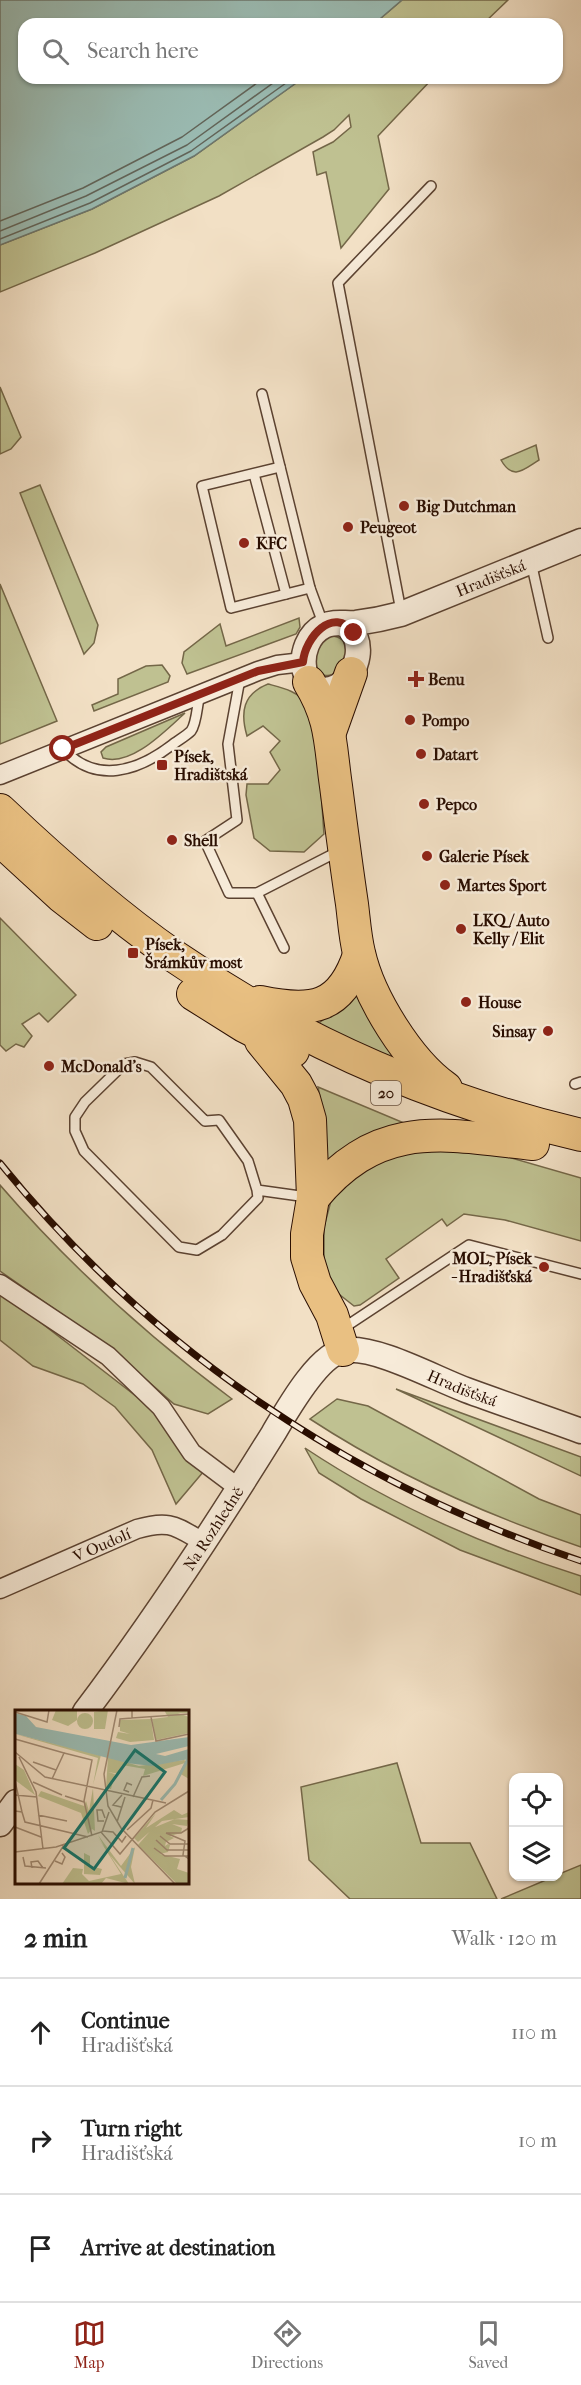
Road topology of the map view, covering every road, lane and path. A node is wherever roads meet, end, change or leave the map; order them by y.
1 (431, 186) dead end
2 (262, 393) dead end
3 (280, 467) junction
4 (254, 474) junction
5 (581, 542) edge
6 (531, 562) junction
7 (310, 588) junction
8 (286, 594) junction
9 (401, 614) junction
10 (334, 625) junction
11 (548, 638) dead end
12 (354, 667) junction
13 (306, 672) junction
14 (240, 678) junction
15 (200, 694) junction
16 (330, 732) junction
17 (63, 749) junction
18 (0, 775) edge
19 (0, 810) edge
20 (0, 840) edge
21 (344, 849) junction
22 (257, 893) junction
23 (284, 948) dead end
24 (359, 955) junction
25 (232, 993) junction
26 (244, 1026) junction
27 (469, 1105) junction
28 (581, 1135) edge
29 (533, 1144) junction
30 (581, 1155) edge
31 (257, 1190) junction
32 (313, 1198) junction
33 (581, 1274) edge
34 (0, 1284) edge
35 (340, 1341) junction
36 (581, 1431) edge
37 (240, 1489) junction
38 (205, 1543) junction
39 (0, 1589) edge
40 (86, 1710) edge
41 (15, 1803) edge
42 (0, 1824) edge

1 - 9 lane
2 - 3 lane
3 - 4 lane
3 - 7 lane
4 - 8 lane
4 - 8 lane
5 - 6 street, Hradišťská
6 - 9 street, Hradišťská
6 - 11 lane
7 - 8 lane
7 - 10 lane
9 - 10 street, Hradišťská
9 - 12 street, Hradišťská
10 - 12 street
10 - 13 street
12 - 13 street, Hradišťská
12 - 16 highway
13 - 14 street, Hradišťská
13 - 16 highway
14 - 15 street, Hradišťská
14 - 22 lane
15 - 17 street, Hradišťská
15 - 17 lane
16 - 21 highway
17 - 18 street, Hradišťská
19 - 25 highway, 20
20 - 26 highway, 20
21 - 22 lane
21 - 24 highway
22 - 23 lane
24 - 25 highway
24 - 27 highway
25 - 27 highway, 20
26 - 29 highway, 20
26 - 32 highway
27 - 28 highway, 20
29 - 30 highway, 20
29 - 32 highway
31 - 31 lane
31 - 32 lane
32 - 35 highway
33 - 35 lane
34 - 37 street
35 - 36 street, Hradišťská
35 - 37 street, Na Rozhledně
37 - 38 street, Na Rozhledně
38 - 39 street, V Oudolí
38 - 40 street, Na Rozhledně
41 - 42 street

